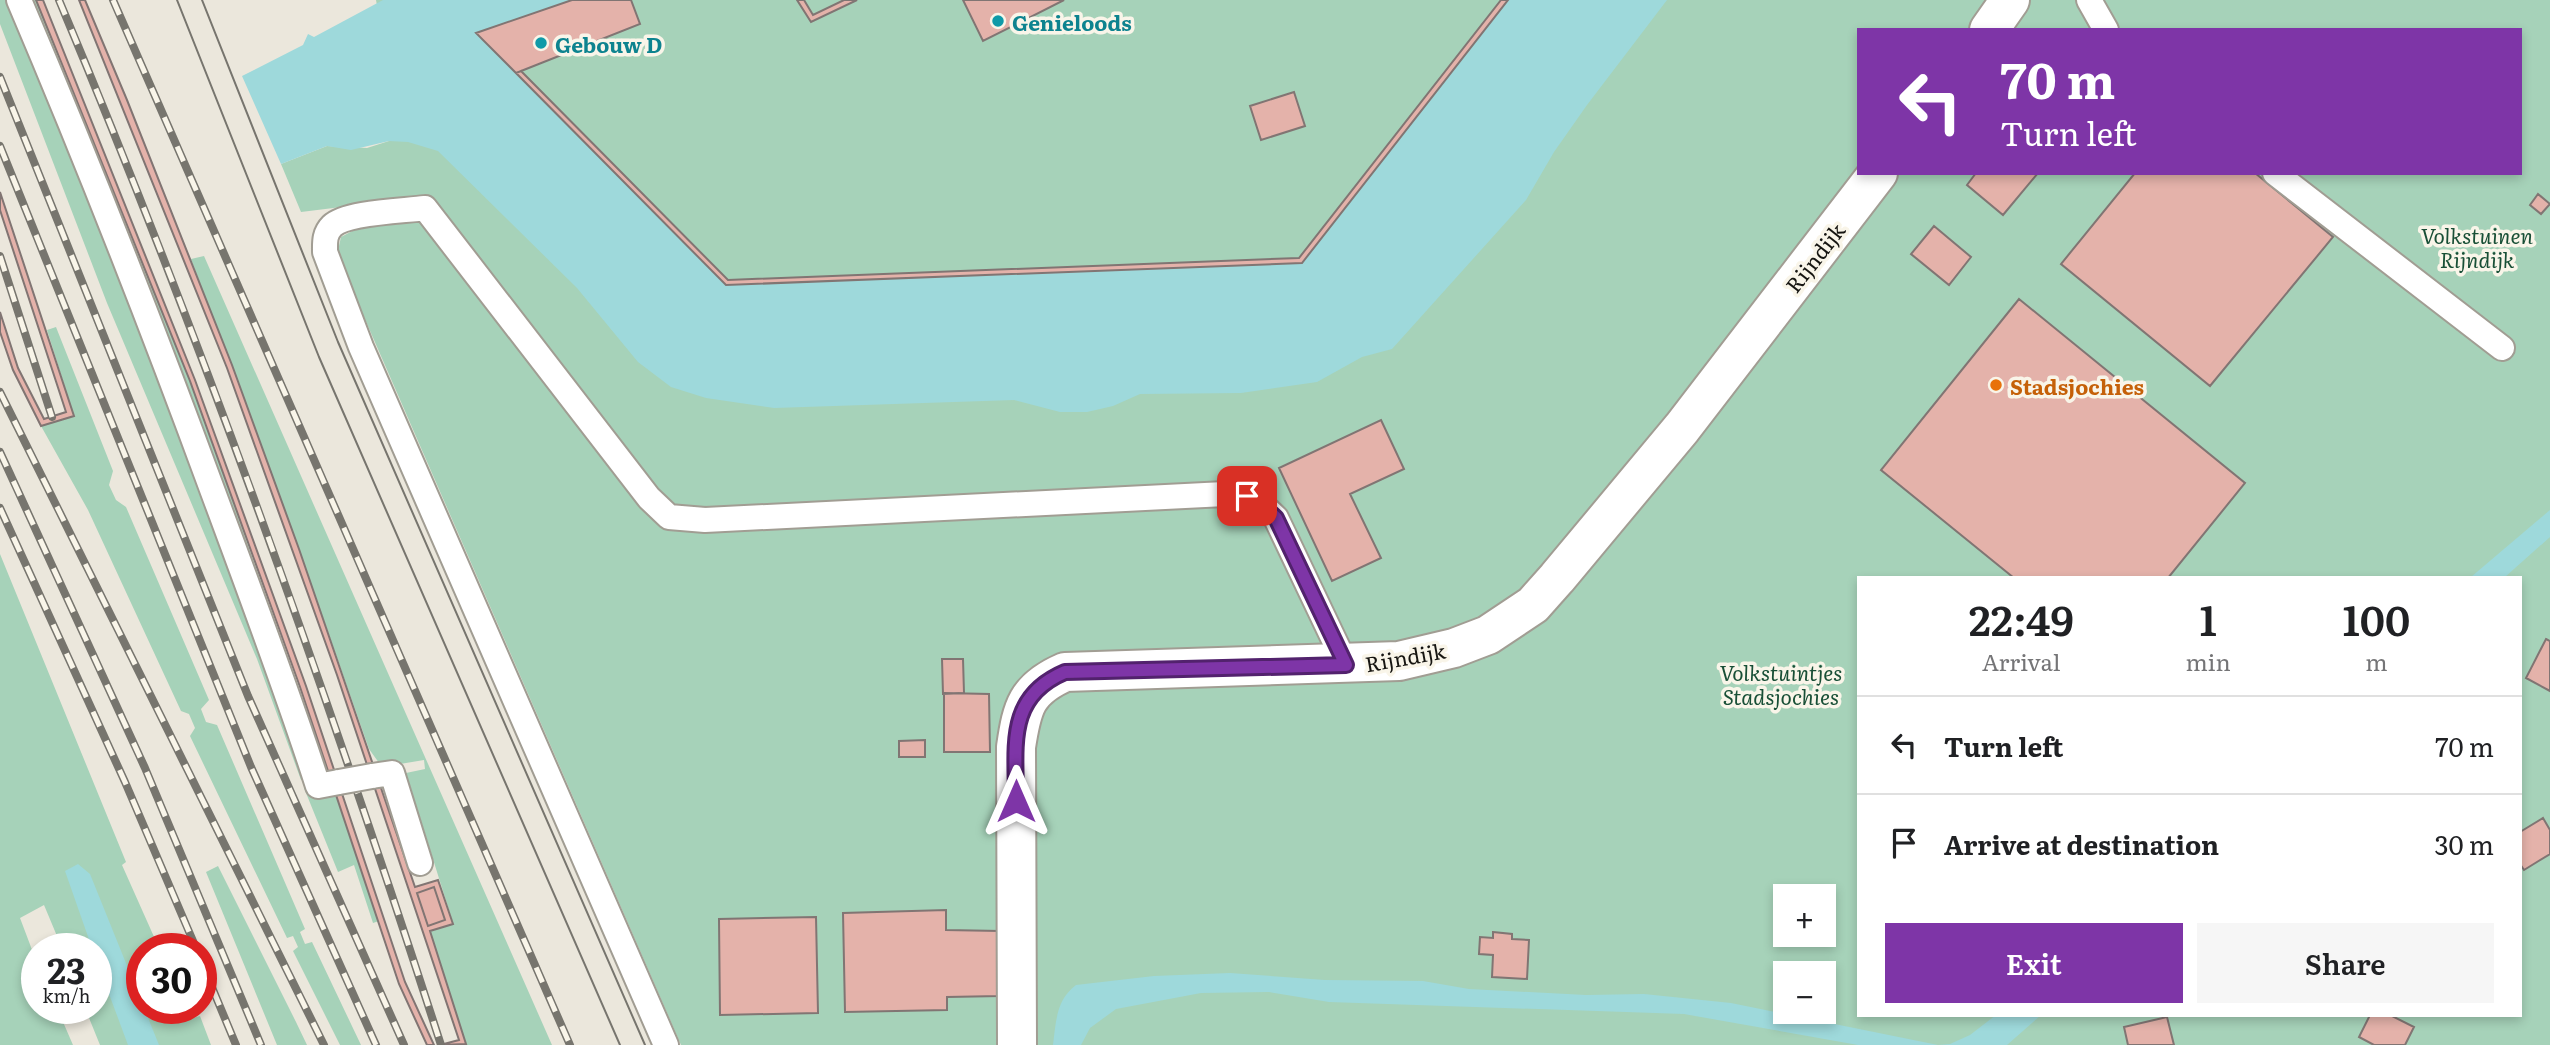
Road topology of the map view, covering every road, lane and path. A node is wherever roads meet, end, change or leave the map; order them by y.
1 (19, 0) edge
2 (2010, 0) edge
3 (2089, 0) edge
4 (1990, 28) edge
5 (2105, 28) edge
6 (1876, 175) edge
7 (2278, 175) edge
8 (2502, 348) dead end
9 (1346, 665) junction
10 (420, 863) dead end
11 (666, 1045) edge
12 (1017, 1045) edge

1 - 10 lane, bridge
2 - 4 street
3 - 5 lane
6 - 9 street, Rijndijk
7 - 8 lane
9 - 11 lane
9 - 12 street, Rijndijk

